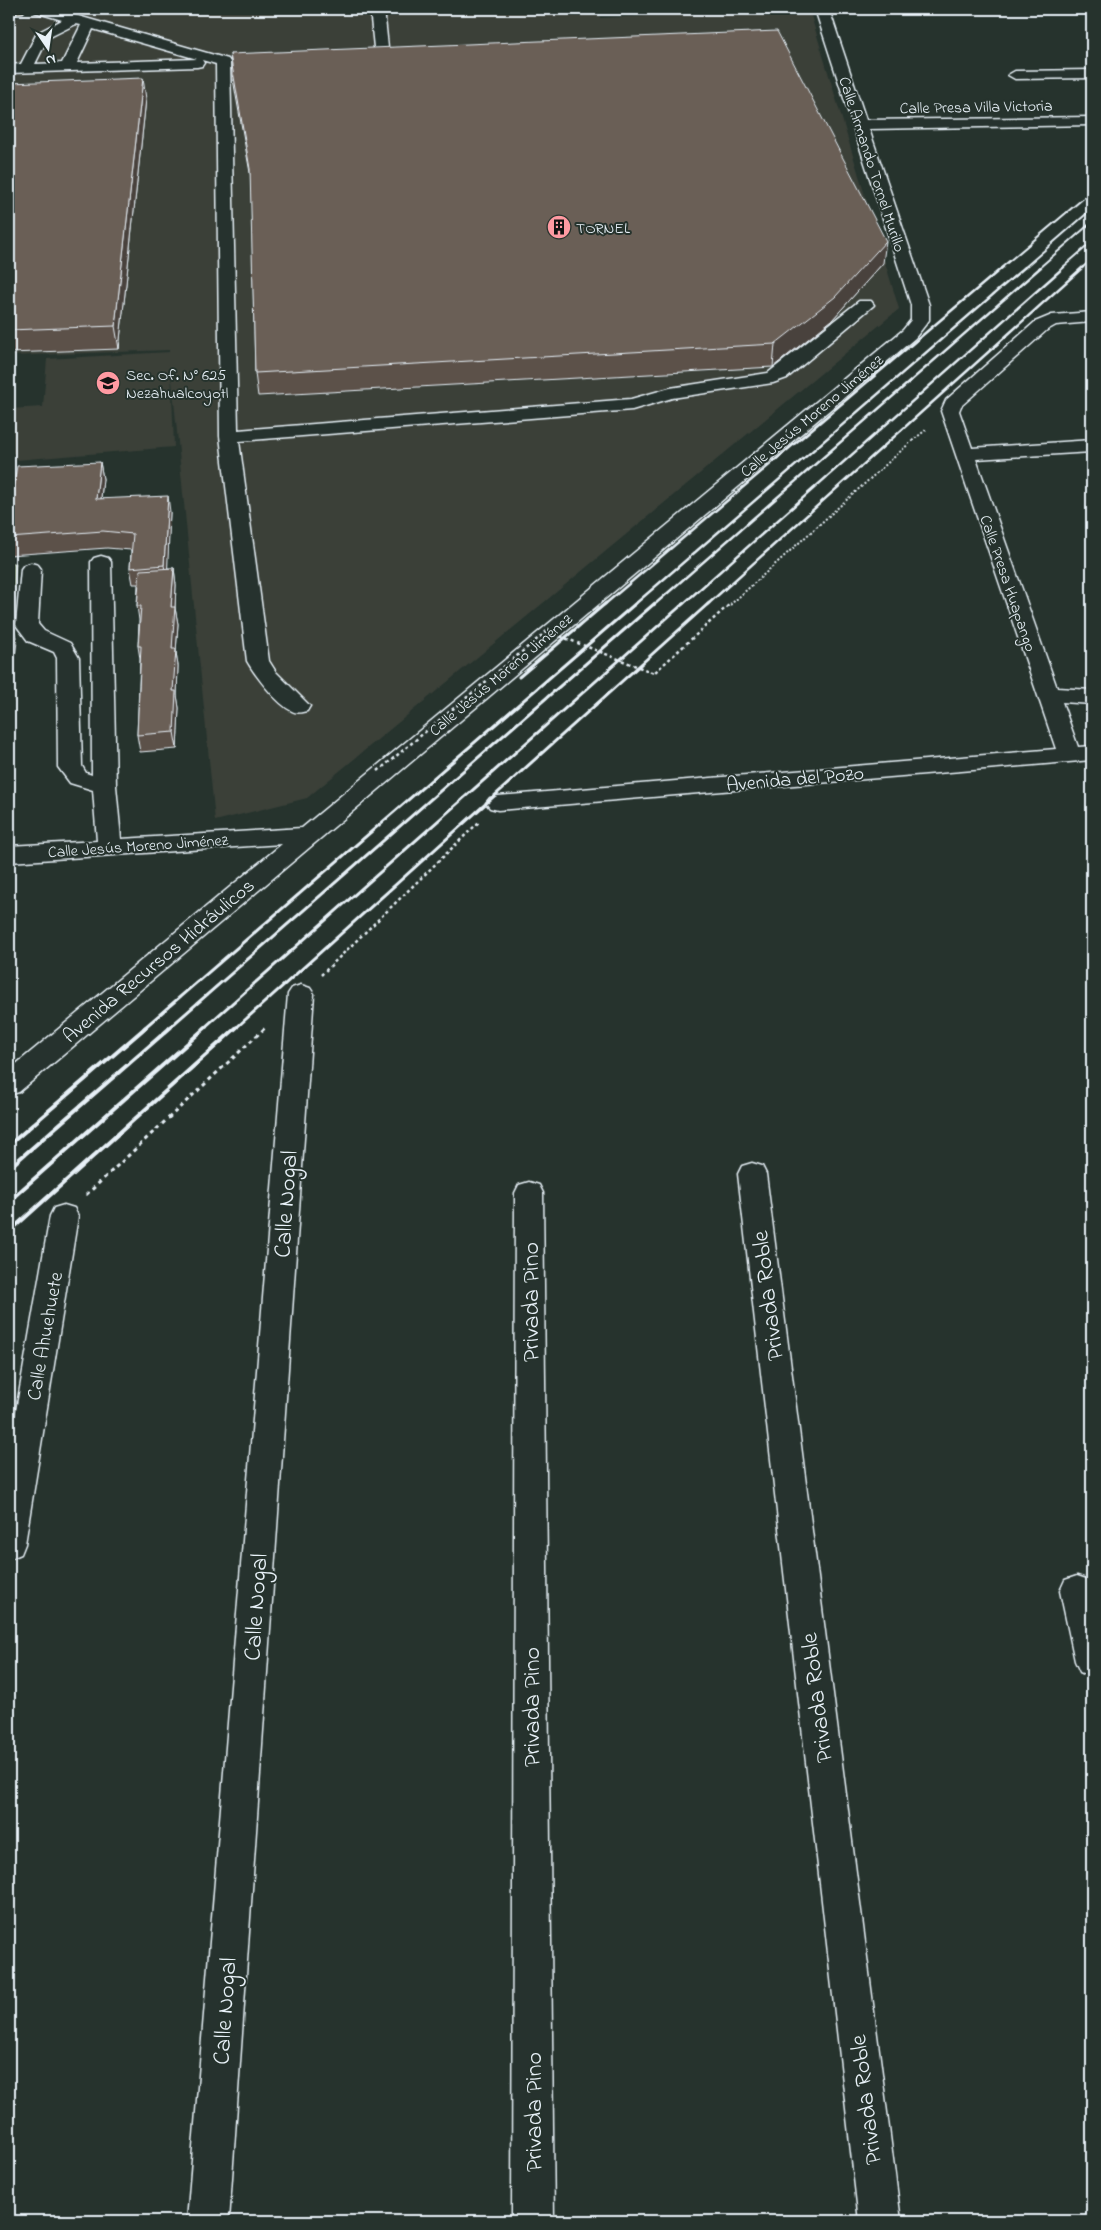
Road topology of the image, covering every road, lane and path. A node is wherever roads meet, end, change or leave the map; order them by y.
1 (18, 9) edge
2 (40, 9) edge
3 (377, 9) edge
4 (822, 9) edge
5 (9, 10) edge
6 (81, 21) junction
7 (382, 57) edge
8 (228, 62) junction
9 (68, 66) junction
10 (26, 68) junction
11 (9, 69) edge
12 (1092, 74) edge
13 (1015, 75) dead end
14 (1092, 120) edge
15 (861, 126) junction
16 (865, 305) dead end
17 (1092, 317) edge
18 (920, 320) joint
19 (229, 436) junction
20 (912, 441) dead end
21 (1092, 446) edge
22 (964, 454) junction
23 (101, 562) dead end
24 (31, 569) dead end
25 (1048, 694) junction
26 (1092, 697) edge
27 (299, 706) dead end
28 (1092, 753) edge
29 (1069, 755) junction
30 (378, 771) dead end
31 (104, 786) junction
32 (498, 803) dead end
33 (307, 835) junction
34 (110, 847) junction
35 (9, 854) edge
36 (302, 994) dead end
37 (9, 1085) edge
38 (752, 1174) dead end
39 (529, 1193) dead end
40 (64, 1216) dead end
41 (9, 1544) edge
42 (1077, 1591) dead end
43 (1092, 1661) edge
44 (208, 2221) edge
45 (534, 2221) edge
46 (880, 2221) edge

1 - 5 main road
2 - 6 street
3 - 7 street
4 - 15 street, Calle Armando Tornel Murillo
6 - 8 street
6 - 9 street
6 - 10 street
8 - 9 street
8 - 19 street
9 - 10 street
10 - 11 street
12 - 13 street
14 - 15 street, Calle Presa Villa Victoria
15 - 18 street, Calle Armando Tornel Murillo
16 - 19 street
17 - 22 street, Calle Presa Huapango
18 - 33 street, Calle Jesús Moreno Jiménez
19 - 27 street
20 - 30 path, bridge
21 - 22 street
22 - 25 street, Calle Presa Huapango
23 - 31 street
24 - 31 street
25 - 26 street
25 - 29 street, Calle Presa Huapango
28 - 29 street, Avenida del Pozo
29 - 32 street, Avenida del Pozo
31 - 34 street
33 - 34 street, Calle Jesús Moreno Jiménez
33 - 37 street, Avenida Recursos Hidráulicos
34 - 35 street, Calle Jesús Moreno Jiménez
36 - 44 street, Calle Nogal
38 - 46 street, Privada Roble
39 - 45 street, Privada Pino
40 - 41 street, Calle Ahuehuete
42 - 43 street

